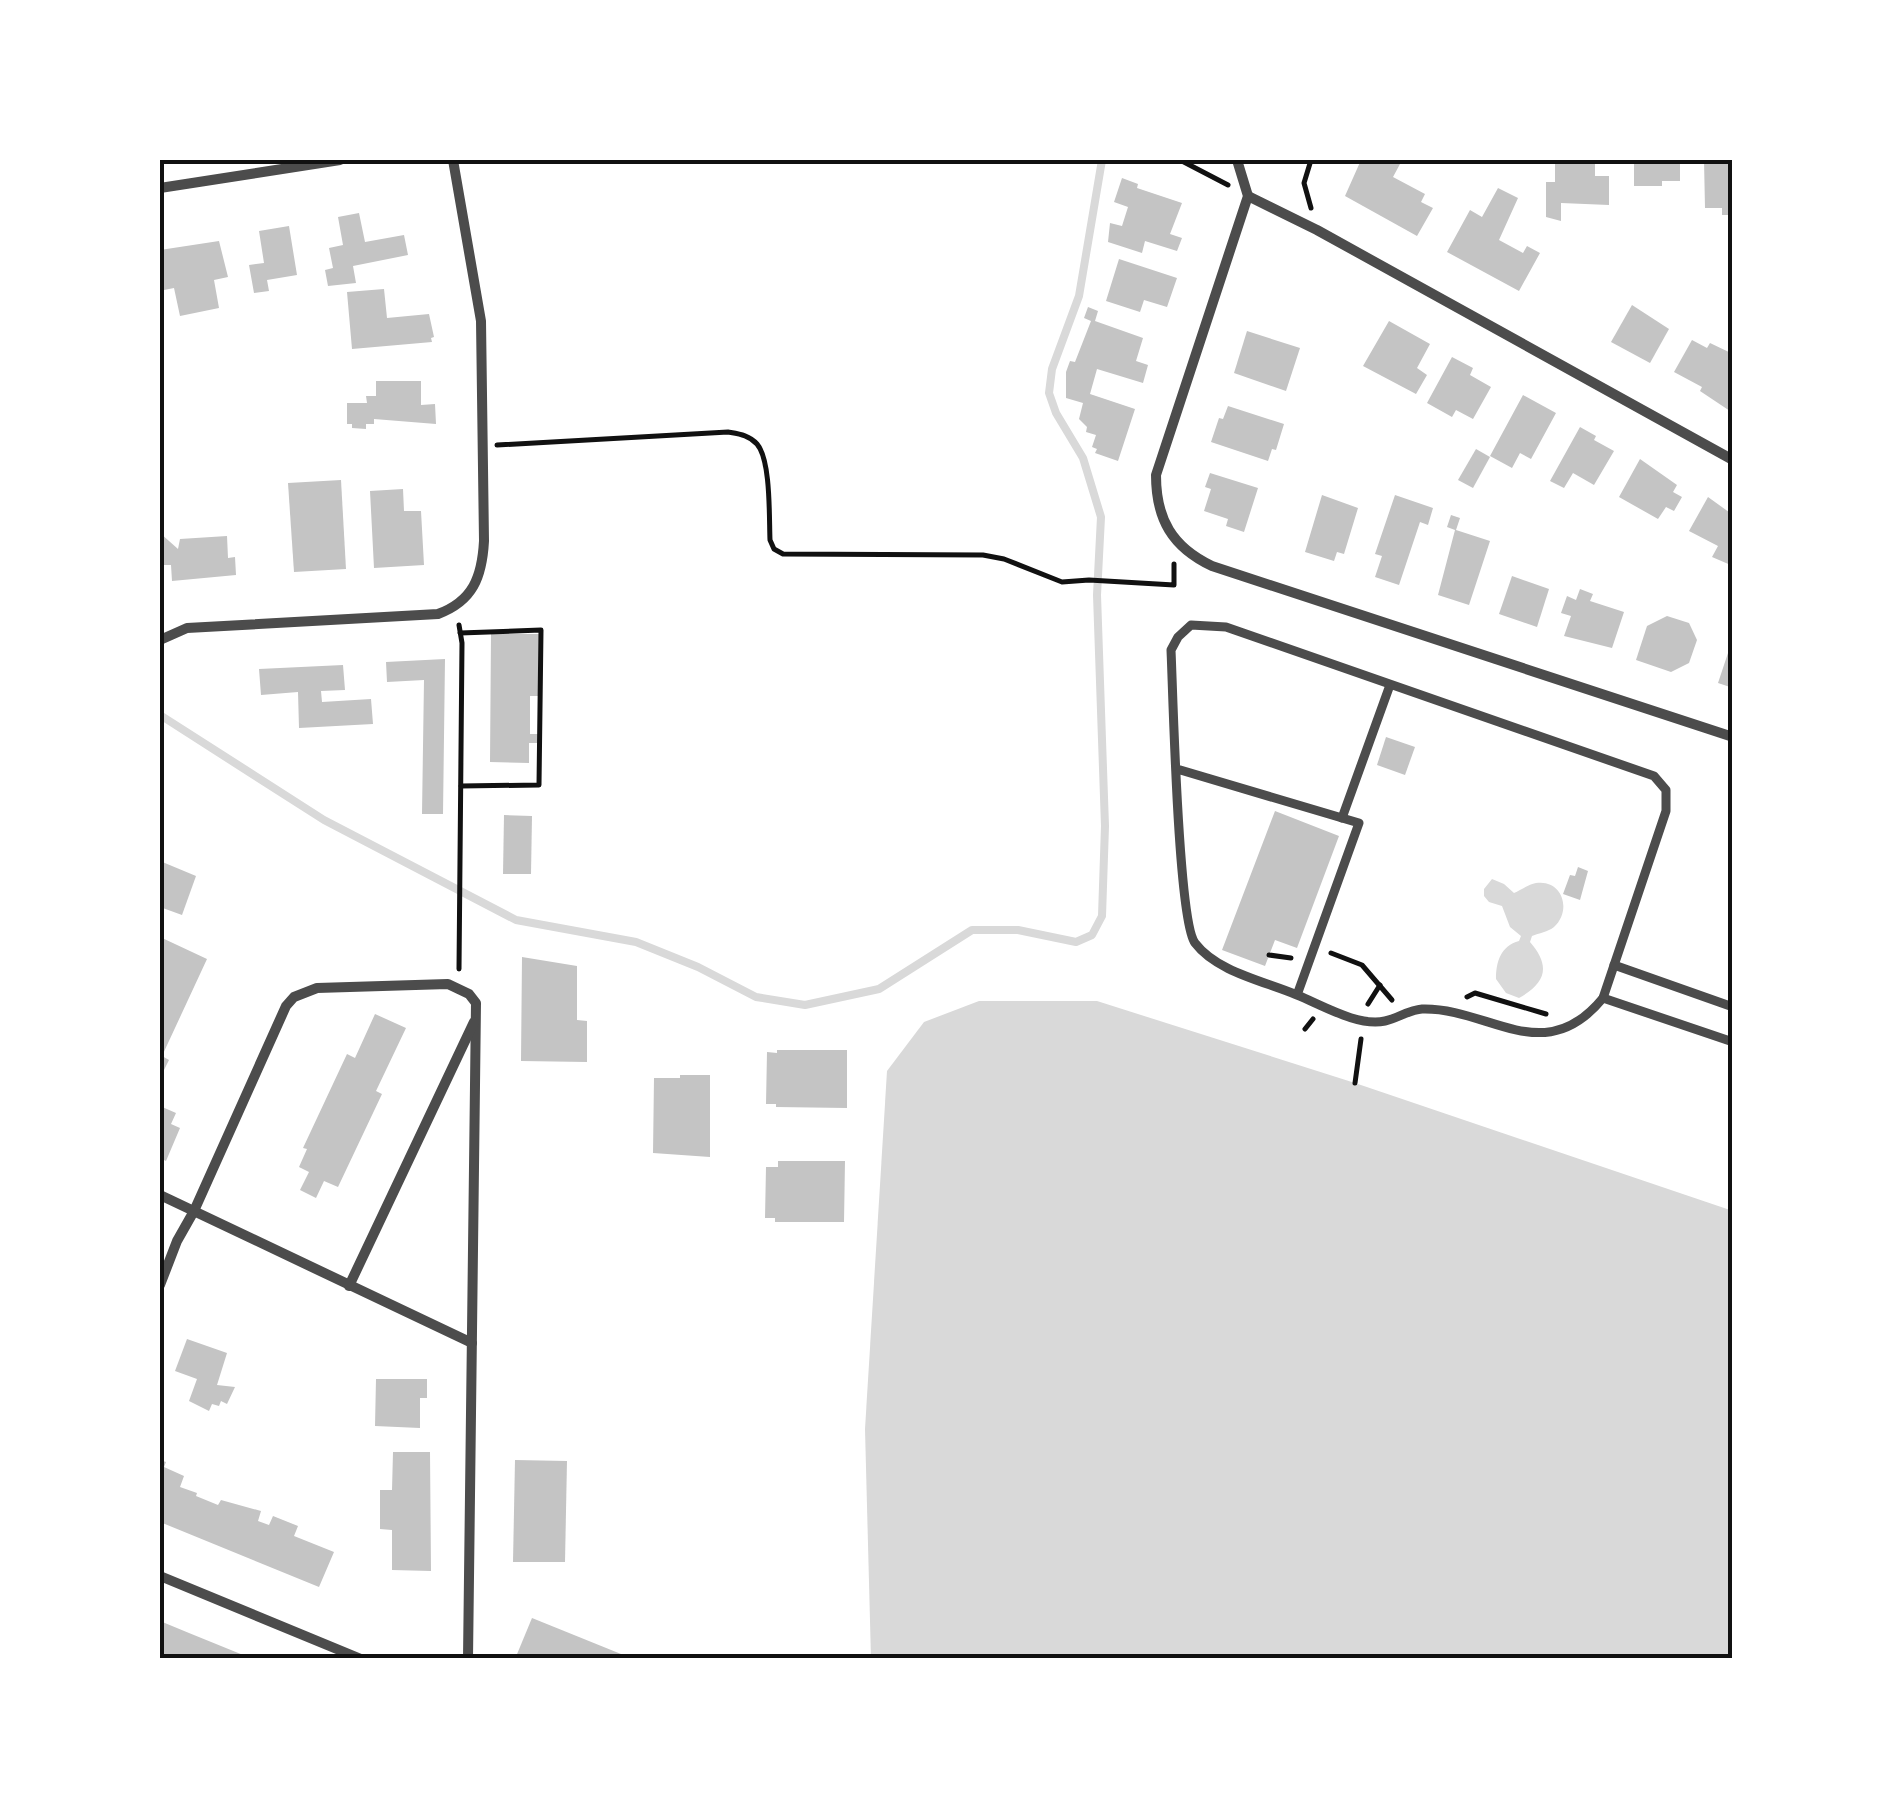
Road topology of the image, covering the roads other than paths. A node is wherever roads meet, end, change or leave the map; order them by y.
1 (340, 160) edge
2 (453, 160) edge
3 (1238, 160) edge
4 (160, 188) edge
5 (1248, 196) junction
6 (1733, 460) edge
7 (160, 640) edge
8 (1390, 684) junction
9 (1733, 737) edge
10 (1177, 768) junction
11 (1342, 818) junction
12 (1614, 965) junction
13 (1297, 995) junction
14 (1603, 998) junction
15 (1733, 1007) edge
16 (476, 1017) junction
17 (1733, 1042) edge
18 (160, 1195) edge
19 (194, 1212) junction
20 (160, 1285) edge
21 (349, 1286) junction
22 (472, 1343) junction
23 (160, 1576) edge
24 (361, 1659) edge
25 (468, 1659) edge

1 - 4 street
2 - 7 street
3 - 5 street
5 - 6 street
5 - 9 street
8 - 10 street
8 - 11 street
8 - 12 street
10 - 11 street
10 - 13 street
11 - 13 street
12 - 14 street
12 - 15 street
13 - 14 street
14 - 17 street
16 - 19 street
16 - 21 street
16 - 22 street
18 - 19 street
19 - 20 street
19 - 21 street
21 - 22 street
22 - 25 street
23 - 24 street

